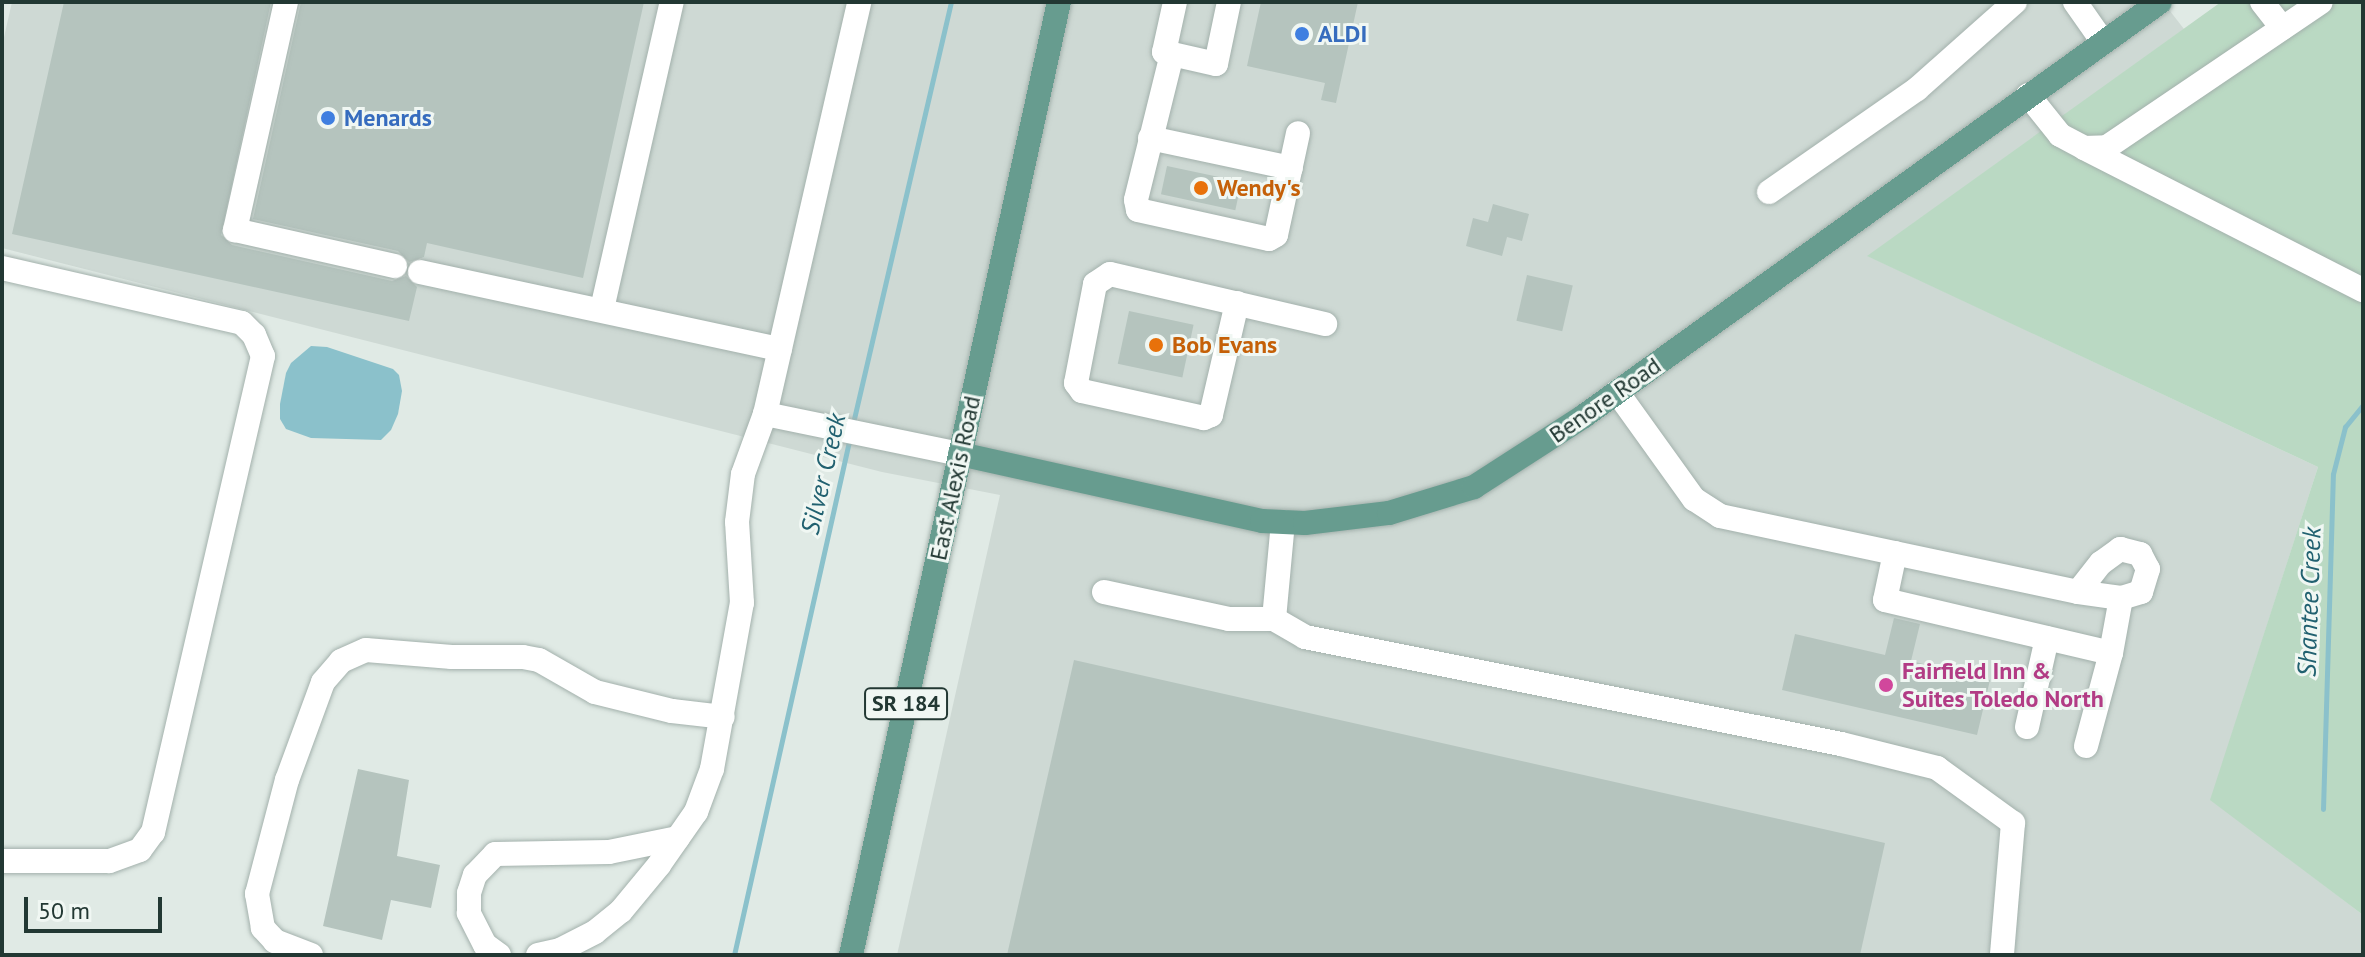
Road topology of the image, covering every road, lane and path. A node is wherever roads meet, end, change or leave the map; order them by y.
1 (286, 2) edge
2 (672, 2) edge
3 (859, 2) edge
4 (1059, 2) edge
5 (1175, 2) edge
6 (1229, 2) edge
7 (2015, 2) edge
8 (2075, 2) edge
9 (2160, 2) edge
10 (2262, 2) edge
11 (2321, 2) edge
12 (2282, 28) junction
13 (2103, 42) junction
14 (1172, 54) junction
15 (2028, 95) junction
16 (1298, 133) dead end
17 (1150, 138) junction
18 (2084, 148) junction
19 (1291, 168) junction
20 (1769, 192) dead end
21 (395, 266) dead end
22 (2, 268) edge
23 (420, 272) dead end
24 (2363, 290) edge
25 (1237, 303) junction
26 (602, 309) junction
27 (1325, 324) dead end
28 (780, 349) junction
29 (1617, 392) junction
30 (765, 414) junction
31 (960, 454) junction
32 (1283, 522) junction
33 (1895, 553) junction
34 (1104, 592) dead end
35 (2078, 592) junction
36 (2121, 598) junction
37 (1274, 619) junction
38 (2047, 638) junction
39 (2111, 653) junction
40 (723, 717) junction
41 (2027, 727) dead end
42 (2086, 746) dead end
43 (678, 838) junction
44 (2, 861) edge
45 (311, 955) edge
46 (499, 955) edge
47 (538, 955) edge
48 (851, 955) edge
49 (2002, 955) edge

1 - 21 street
2 - 26 street
3 - 28 street
4 - 31 main road, East Alexis Road / SR 184
5 - 14 street
6 - 14 street
7 - 20 street
8 - 13 street
9 - 13 main road, Benore Road
10 - 12 street
11 - 12 street
12 - 18 street
13 - 15 main road, Benore Road
14 - 17 street
15 - 18 street
15 - 29 main road, Benore Road
16 - 19 street
17 - 19 street
17 - 19 street
18 - 24 street
22 - 44 street
23 - 26 street
25 - 25 street
25 - 27 street
26 - 28 street
28 - 30 street
29 - 32 main road, Benore Road
29 - 33 street
30 - 31 street
30 - 40 street
31 - 32 main road, Benore Road
31 - 48 main road, East Alexis Road / SR 184
32 - 37 street
33 - 35 street
33 - 38 street
34 - 37 street
35 - 36 street
35 - 36 street
36 - 39 street
37 - 49 street
38 - 39 street
38 - 41 street
39 - 42 street
40 - 43 street
40 - 45 street
43 - 46 street
43 - 47 street

